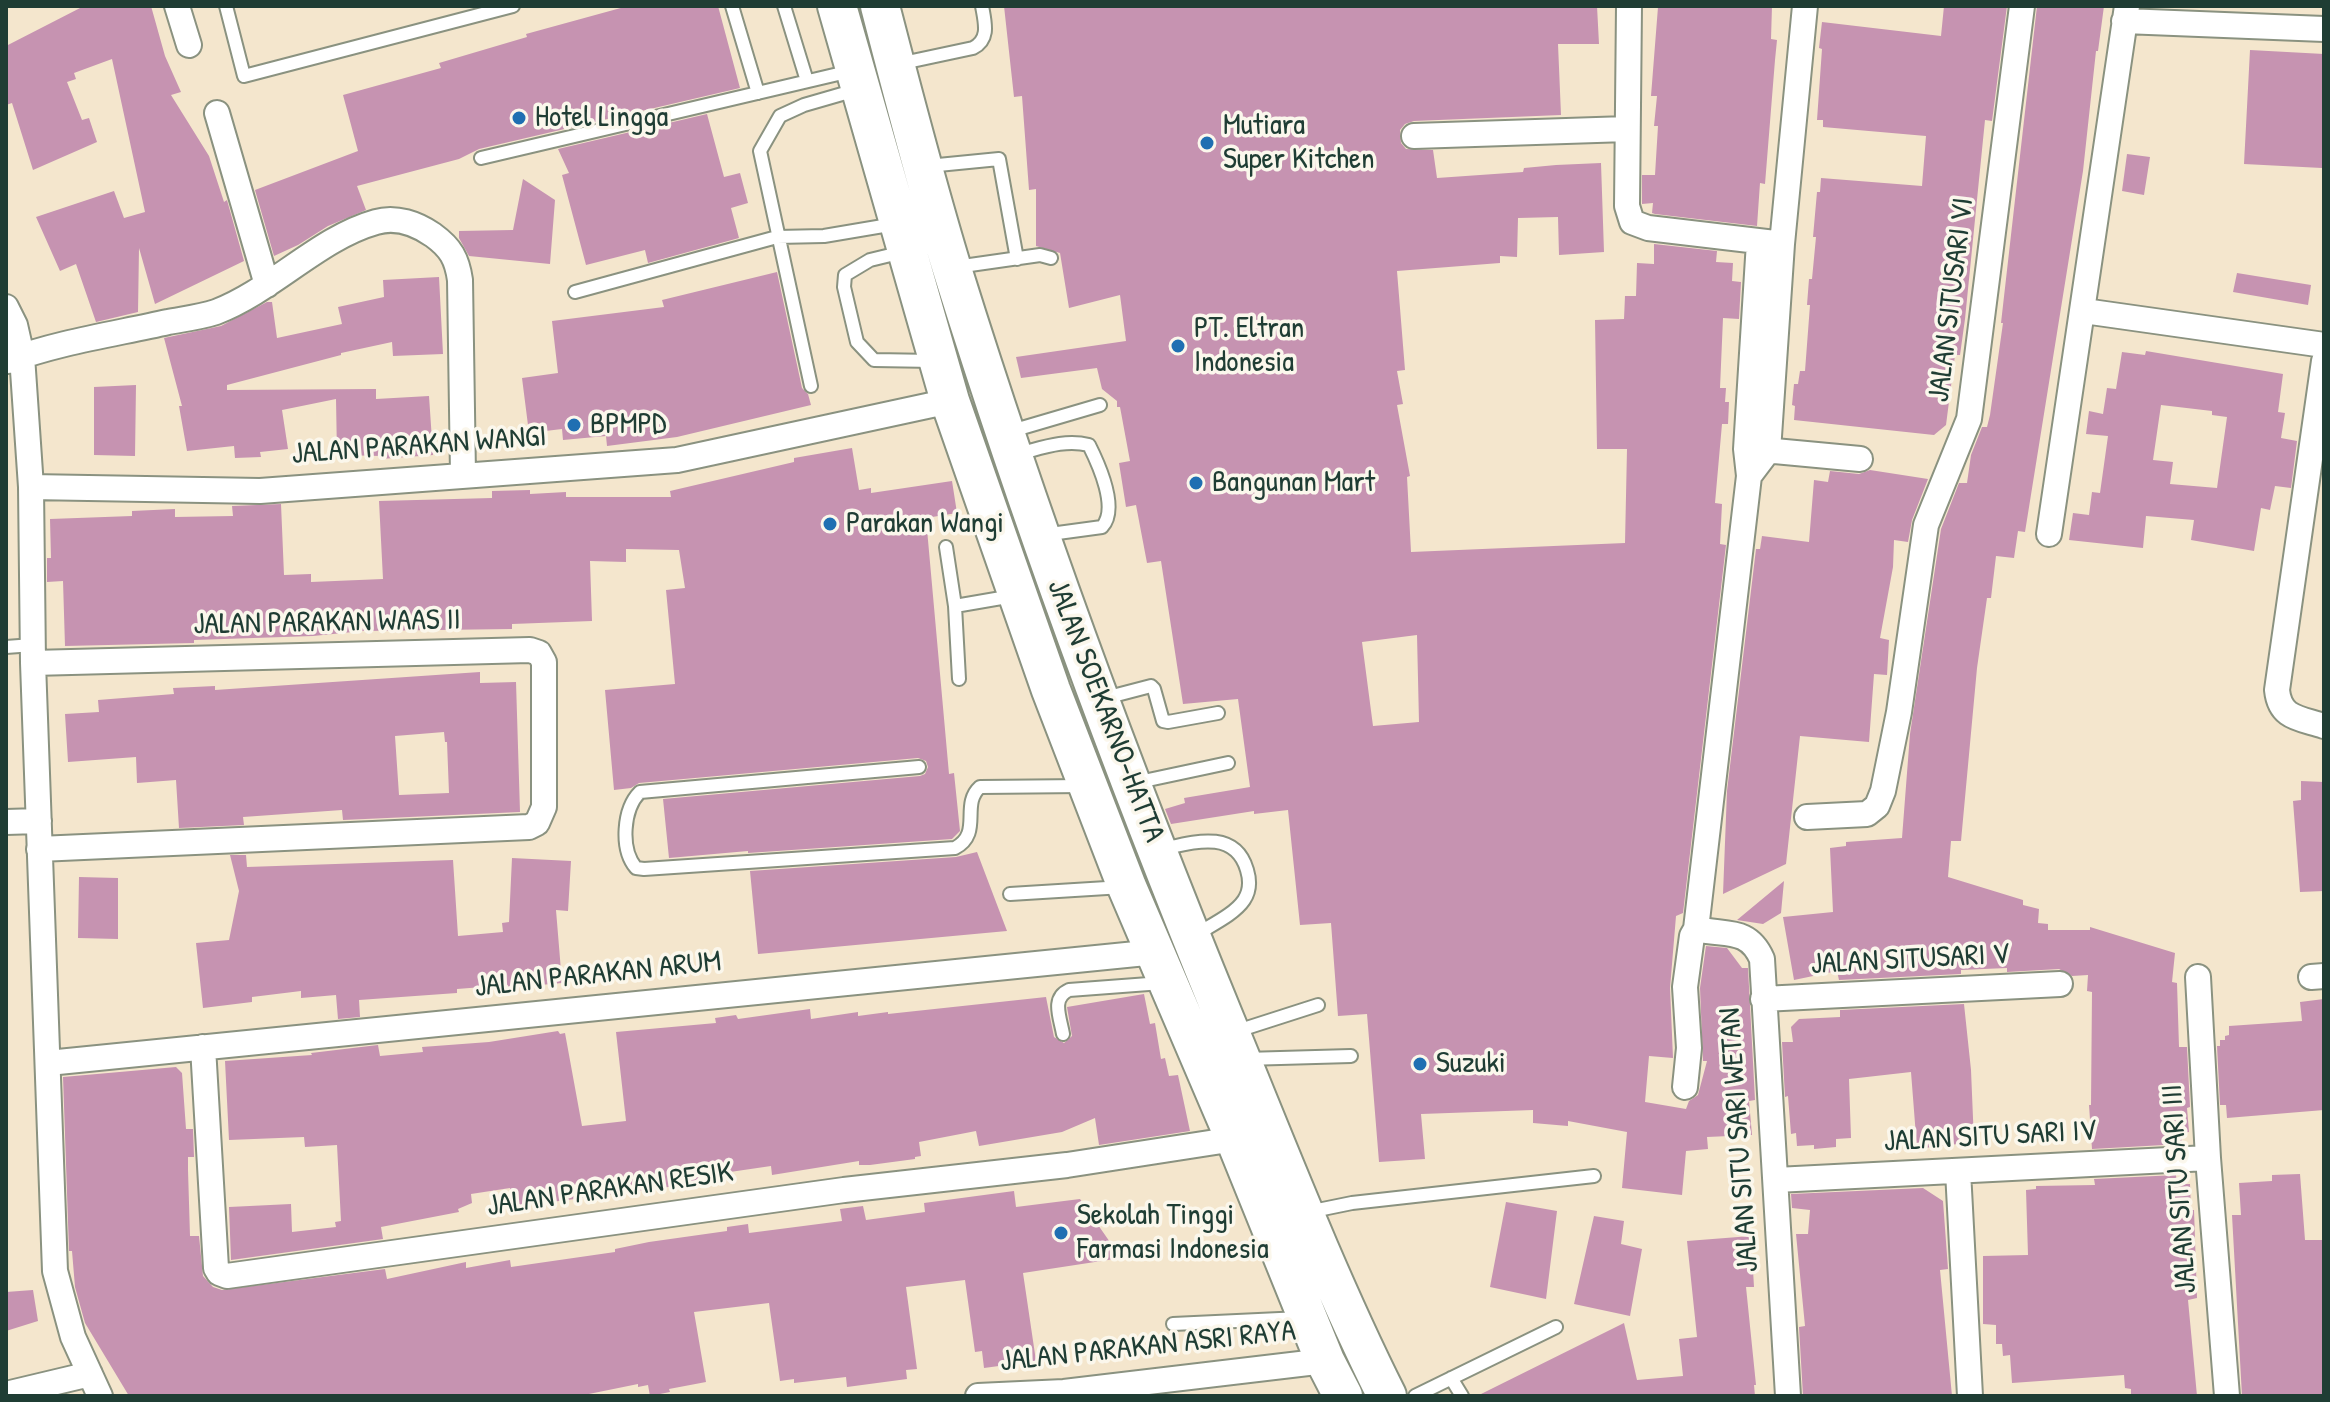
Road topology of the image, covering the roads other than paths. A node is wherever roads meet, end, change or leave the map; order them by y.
1 (177, 6) edge
2 (226, 6) edge
3 (513, 6) edge
4 (732, 6) edge
5 (784, 6) edge
6 (837, 6) edge
7 (880, 6) edge
8 (982, 6) edge
9 (1629, 6) edge
10 (1805, 6) edge
11 (2022, 6) edge
12 (2126, 14) edge
13 (2324, 29) edge
14 (189, 45) dead end
15 (895, 65) junction
16 (857, 80) junction
17 (807, 81) junction
18 (758, 93) junction
19 (217, 113) dead end
20 (1627, 129) junction
21 (1414, 136) dead end
22 (481, 158) dead end
23 (923, 167) junction
24 (777, 237) junction
25 (902, 237) junction
26 (1770, 243) junction
27 (1051, 258) dead end
28 (1017, 259) junction
29 (952, 268) junction
30 (267, 285) junction
31 (575, 292) dead end
32 (6, 307) edge
33 (2084, 311) junction
34 (2324, 345) edge
35 (14, 359) edge
36 (938, 361) junction
37 (2324, 361) edge
38 (811, 386) dead end
39 (950, 401) junction
40 (1100, 405) dead end
41 (1009, 444) junction
42 (1757, 450) junction
43 (1860, 459) dead end
44 (463, 475) junction
45 (31, 487) junction
46 (2049, 534) dead end
47 (1040, 536) junction
48 (946, 547) dead end
49 (1017, 595) junction
50 (955, 606) junction
51 (6, 647) edge
52 (33, 654) junction
53 (959, 679) dead end
54 (1098, 700) junction
55 (1218, 713) dead end
56 (2324, 726) edge
57 (1228, 763) dead end
58 (919, 767) dead end
59 (1131, 783) junction
60 (1087, 786) junction
61 (1807, 817) dead end
62 (39, 821) junction
63 (6, 822) edge
64 (39, 849) junction
65 (1157, 850) junction
66 (1127, 887) junction
67 (1010, 894) dead end
68 (1696, 929) junction
69 (1191, 938) junction
70 (1162, 967) junction
71 (2198, 977) dead end
72 (2060, 984) dead end
73 (1763, 999) junction
74 (1318, 1005) dead end
75 (1063, 1034) dead end
76 (1236, 1046) junction
77 (203, 1047) junction
78 (1351, 1056) dead end
79 (48, 1063) junction
80 (1685, 1087) dead end
81 (1235, 1139) junction
82 (2208, 1158) junction
83 (1958, 1171) junction
84 (1594, 1176) dead end
85 (1776, 1180) junction
86 (1305, 1213) junction
87 (1307, 1317) junction
88 (1173, 1324) dead end
89 (1556, 1327) dead end
90 (1325, 1361) junction
91 (90, 1374) junction
92 (1451, 1378) junction
93 (6, 1394) edge
94 (1064, 1394) edge
95 (100, 1396) edge
96 (978, 1396) edge
97 (1343, 1396) edge
98 (1387, 1396) edge
99 (1415, 1396) edge
100 (1462, 1396) edge
101 (1788, 1396) edge
102 (1970, 1396) edge
103 (2227, 1396) edge

1 - 14 street
2 - 3 lane
4 - 18 lane
5 - 17 lane
6 - 16 highway, JALAN SOEKARNO-HATTA
7 - 15 highway, JALAN SOEKARNO-HATTA
8 - 15 lane
9 - 20 street
10 - 26 street
11 - 61 street, JALAN SITUSARI VI
12 - 13 street
12 - 33 street
15 - 23 highway, JALAN SOEKARNO-HATTA
16 - 17 lane
16 - 24 lane
16 - 25 highway, JALAN SOEKARNO-HATTA
17 - 18 lane
18 - 22 lane
19 - 30 street
20 - 21 street
20 - 26 street
23 - 28 lane
23 - 29 highway, JALAN SOEKARNO-HATTA
24 - 25 lane
24 - 31 lane
24 - 38 lane
25 - 36 highway, JALAN SOEKARNO-HATTA
25 - 36 lane
26 - 42 street
27 - 28 lane
28 - 29 lane
29 - 41 highway, JALAN SOEKARNO-HATTA
30 - 35 street
30 - 44 street
32 - 35 street
33 - 34 street
33 - 46 street
35 - 45 street
36 - 39 highway, JALAN SOEKARNO-HATTA
37 - 56 street
39 - 44 street, JALAN PARAKAN WANGI
39 - 49 highway, JALAN SOEKARNO-HATTA
40 - 41 lane
41 - 47 highway, JALAN SOEKARNO-HATTA
41 - 47 lane
42 - 43 street
42 - 68 street
44 - 45 street, JALAN PARAKAN WANGI
45 - 52 street
47 - 54 highway, JALAN SOEKARNO-HATTA
48 - 50 lane
49 - 50 lane
49 - 60 highway, JALAN SOEKARNO-HATTA
50 - 53 lane
51 - 52 lane
52 - 62 street
52 - 64 street, JALAN PARAKAN WAAS II
54 - 55 lane
54 - 59 highway, JALAN SOEKARNO-HATTA
57 - 59 lane
58 - 60 lane
59 - 65 highway, JALAN SOEKARNO-HATTA
60 - 66 highway, JALAN SOEKARNO-HATTA
62 - 63 street
62 - 64 street
64 - 79 street
65 - 69 highway, JALAN SOEKARNO-HATTA
65 - 69 lane
66 - 67 lane
66 - 70 highway, JALAN SOEKARNO-HATTA
68 - 73 street, JALAN SITU SARI WETAN
68 - 80 street
69 - 76 highway, JALAN SOEKARNO-HATTA
70 - 75 lane
70 - 77 street, JALAN PARAKAN ARUM
70 - 81 highway, JALAN SOEKARNO-HATTA
71 - 82 street, JALAN SITU SARI III
72 - 73 street, JALAN SITUSARI V
73 - 85 street, JALAN SITU SARI WETAN
74 - 76 lane
76 - 78 lane
76 - 86 highway, JALAN SOEKARNO-HATTA
77 - 79 street, JALAN PARAKAN ARUM
77 - 81 street, JALAN PARAKAN RESIK
79 - 91 street
81 - 87 highway, JALAN SOEKARNO-HATTA
82 - 83 street, JALAN SITU SARI IV
82 - 103 street, JALAN SITU SARI III
83 - 85 street, JALAN SITU SARI IV
83 - 102 street
84 - 86 lane
85 - 101 street, JALAN SITU SARI WETAN
86 - 98 highway, JALAN SOEKARNO-HATTA
87 - 88 lane
87 - 90 highway, JALAN SOEKARNO-HATTA
89 - 92 lane
90 - 94 street, JALAN PARAKAN ASRI RAYA
90 - 97 highway, JALAN SOEKARNO-HATTA
91 - 93 street
91 - 95 street
92 - 99 lane
92 - 100 lane
94 - 96 street, JALAN PARAKAN ASRI RAYA

